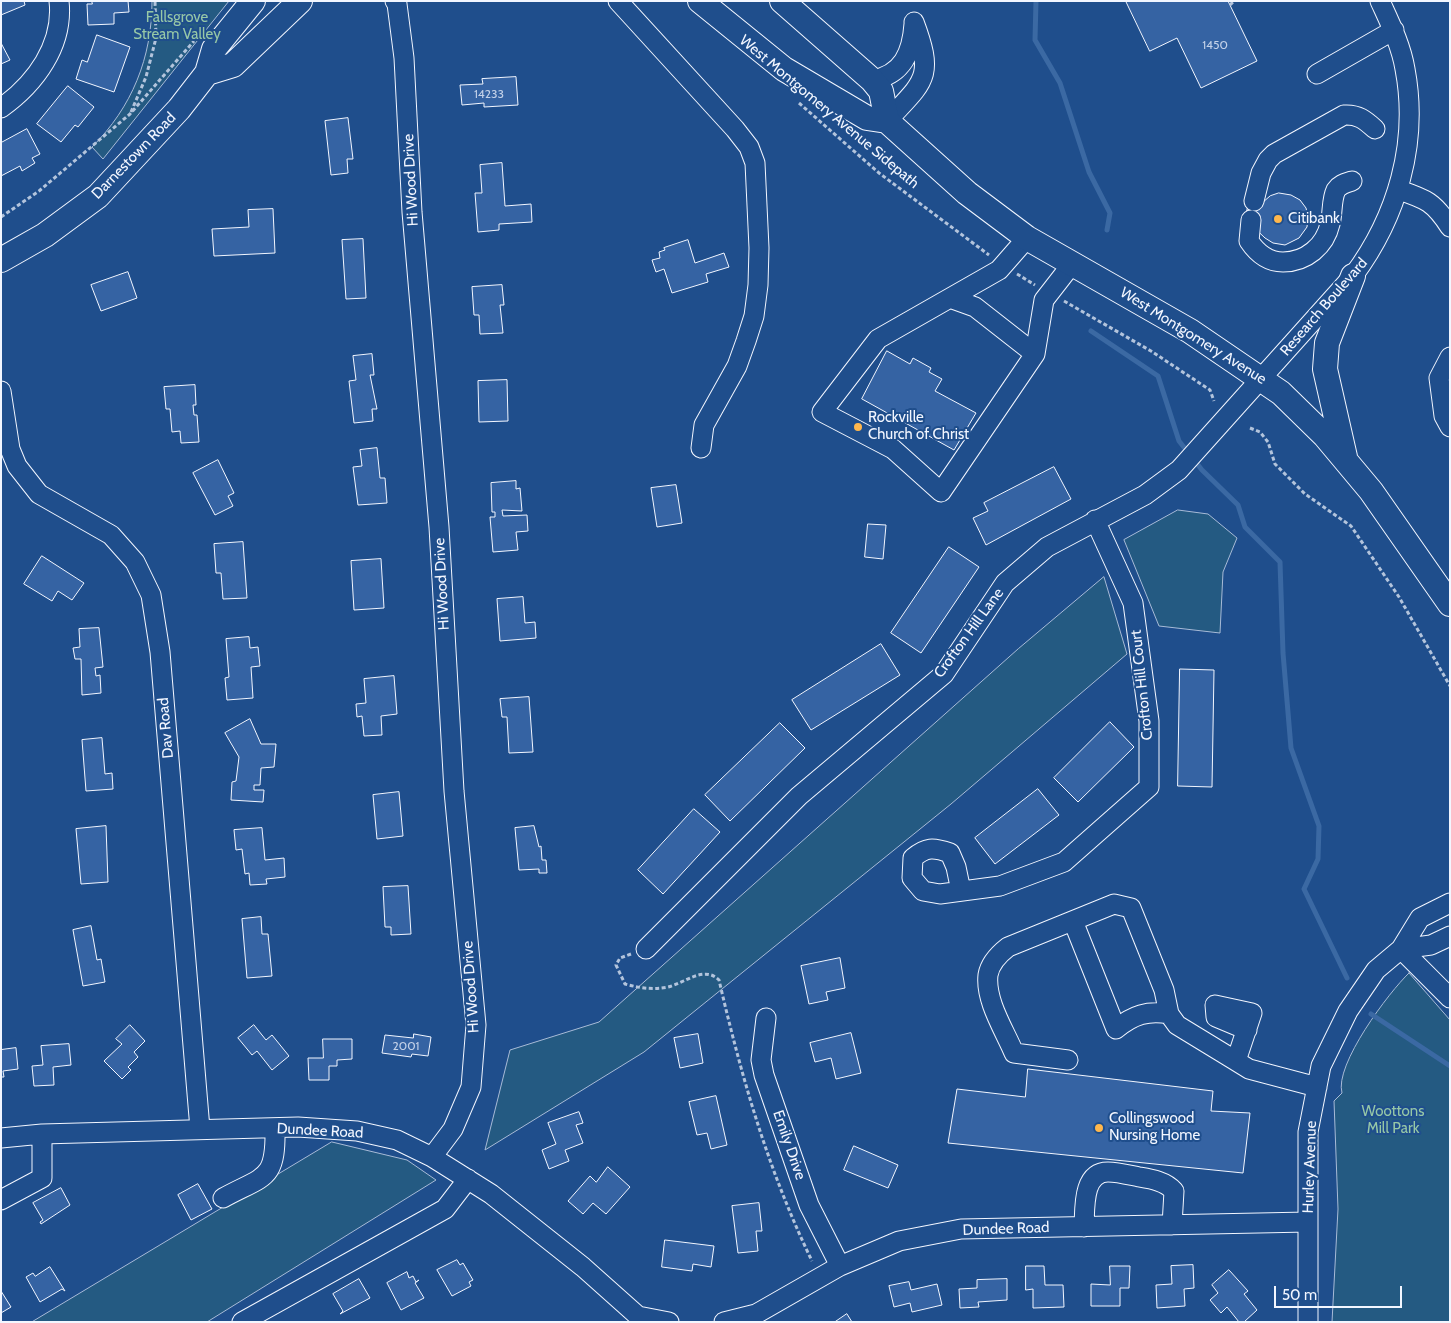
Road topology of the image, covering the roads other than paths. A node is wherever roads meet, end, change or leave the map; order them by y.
1 (58, 1) edge
2 (253, 1) edge
3 (300, 1) edge
4 (395, 1) edge
5 (618, 1) edge
6 (700, 1) edge
7 (782, 1) edge
8 (1380, 1) edge
9 (1394, 30) junction
10 (207, 73) junction
11 (1317, 74) dead end
12 (872, 80) junction
13 (1, 108) edge
14 (887, 121) junction
15 (1375, 129) dead end
16 (1352, 181) dead end
17 (1399, 190) junction
18 (1254, 201) dead end
19 (1251, 220) dead end
20 (1450, 227) edge
21 (1028, 238) junction
22 (1, 260) edge
23 (1072, 264) junction
24 (1353, 276) junction
25 (950, 298) junction
26 (1035, 354) junction
27 (1450, 357) edge
28 (1262, 378) junction
29 (1, 390) edge
30 (1450, 427) edge
31 (701, 448) dead end
32 (1345, 459) junction
33 (1096, 520) junction
34 (1450, 604) edge
35 (961, 891) dead end
36 (1450, 903) edge
37 (1073, 920) junction
38 (1450, 936) edge
39 (646, 949) road end
40 (1401, 949) junction
41 (1450, 998) edge
42 (1169, 1014) junction
43 (766, 1018) dead end
44 (1247, 1030) dead end
45 (1068, 1060) dead end
46 (1236, 1061) junction
47 (1317, 1087) junction
48 (275, 1128) junction
49 (200, 1130) junction
50 (42, 1134) junction
51 (1, 1138) edge
52 (432, 1157) junction
53 (468, 1179) junction
54 (223, 1198) dead end
55 (1, 1200) edge
56 (1308, 1222) junction
57 (1172, 1225) junction
58 (1084, 1227) junction
59 (840, 1266) junction
60 (636, 1319) edge
61 (242, 1322) edge
62 (669, 1322) edge
63 (724, 1322) edge
64 (1308, 1322) edge

1 - 13 street
2 - 10 main road, Darnestown Road
3 - 10 main road
4 - 52 street, Hi Wood Drive
5 - 31 street
6 - 14 main road, West Montgomery Avenue
7 - 12 main road
8 - 9 street, Research Boulevard
9 - 11 street
9 - 17 street, Research Boulevard
10 - 22 main road, Darnestown Road
12 - 14 main road
12 - 14 street
14 - 21 main road, West Montgomery Avenue
15 - 18 street
16 - 19 street
17 - 20 street
17 - 24 street, Research Boulevard
21 - 23 main road, West Montgomery Avenue
21 - 25 street
23 - 26 street
23 - 28 main road, West Montgomery Avenue
24 - 28 street, Research Boulevard
24 - 32 main road
25 - 26 street
25 - 26 street
27 - 30 street
28 - 32 main road, West Montgomery Avenue
28 - 33 street, Crofton Hill Lane
29 - 49 street, Dav Road
32 - 34 main road, West Montgomery Avenue
33 - 35 street, Crofton Hill Court
33 - 39 street, Crofton Hill Lane
36 - 40 street, Hurley Avenue
37 - 42 street
37 - 42 street
37 - 45 street
38 - 40 street
40 - 41 street
40 - 47 street, Hurley Avenue
42 - 46 street
43 - 59 street, Emily Drive
44 - 46 street
46 - 47 street
47 - 56 street, Hurley Avenue
48 - 49 street, Dundee Road
48 - 52 street, Dundee Road
48 - 54 street
49 - 50 street, Dundee Road
50 - 51 street, Dundee Road
50 - 55 street
52 - 53 street, Dundee Road
53 - 60 street, Dundee Road
53 - 61 street
56 - 57 street, Dundee Road
56 - 64 street, Hurley Avenue
57 - 58 street, Dundee Road
57 - 58 street
58 - 59 street, Dundee Road
59 - 63 street, Dundee Road
60 - 62 street, Dundee Road

